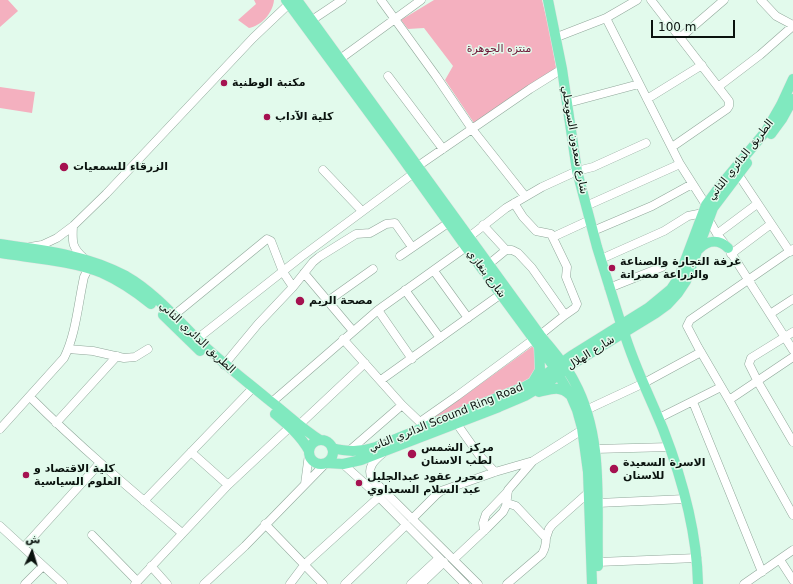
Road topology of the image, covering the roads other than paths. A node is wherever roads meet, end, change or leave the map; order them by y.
1 (342, 0) edge
2 (381, 0) edge
3 (421, 0) edge
4 (548, 0) edge
5 (637, 0) edge
6 (651, 0) edge
7 (724, 0) edge
8 (291, 1) edge
9 (764, 1) edge
10 (606, 18) junction
11 (312, 20) junction
12 (395, 20) junction
13 (793, 26) edge
14 (556, 37) junction
15 (680, 37) junction
16 (340, 59) junction
17 (702, 65) junction
18 (562, 68) junction
19 (388, 76) dead end
20 (793, 79) edge
21 (639, 84) junction
22 (718, 87) junction
23 (647, 99) junction
24 (568, 103) junction
25 (792, 103) edge
26 (472, 129) junction
27 (646, 143) dead end
28 (672, 147) junction
29 (443, 149) junction
30 (680, 164) junction
31 (323, 170) dead end
32 (416, 170) junction
33 (577, 172) junction
34 (738, 174) junction
35 (692, 184) junction
36 (525, 196) junction
37 (514, 203) junction
38 (758, 204) junction
39 (586, 206) junction
40 (362, 211) junction
41 (706, 213) junction
42 (590, 220) junction
43 (448, 222) junction
44 (771, 224) junction
45 (483, 225) junction
46 (73, 226) junction
47 (593, 231) junction
48 (717, 234) junction
49 (469, 237) junction
50 (553, 237) junction
51 (322, 242) junction
52 (26, 247) junction
53 (412, 247) junction
54 (466, 247) junction
55 (1, 249) edge
56 (699, 249) junction
57 (506, 250) junction
58 (791, 250) edge
59 (328, 251) junction
60 (730, 251) junction
61 (400, 256) dead end
62 (601, 259) junction
63 (89, 263) junction
64 (489, 264) junction
65 (662, 267) dead end
66 (373, 269) dead end
67 (434, 270) junction
68 (283, 272) junction
69 (304, 273) junction
70 (748, 280) junction
71 (293, 287) junction
72 (609, 288) junction
73 (406, 290) junction
74 (501, 294) junction
75 (793, 299) edge
76 (328, 302) junction
77 (378, 310) junction
78 (770, 314) junction
79 (565, 315) junction
80 (173, 316) junction
81 (468, 318) junction
82 (623, 328) junction
83 (353, 331) junction
84 (793, 332) edge
85 (785, 337) junction
86 (440, 338) junction
87 (197, 339) junction
88 (343, 340) junction
89 (537, 340) junction
90 (68, 349) junction
91 (148, 349) dead end
92 (793, 350) edge
93 (701, 352) junction
94 (117, 356) junction
95 (793, 358) edge
96 (412, 359) junction
97 (365, 363) junction
98 (224, 365) junction
99 (560, 368) junction
100 (381, 380) junction
101 (758, 382) junction
102 (644, 383) junction
103 (531, 384) junction
104 (721, 387) junction
105 (249, 392) junction
106 (525, 396) junction
107 (571, 396) junction
108 (30, 397) junction
109 (729, 400) junction
110 (693, 402) junction
111 (268, 403) junction
112 (402, 405) junction
113 (586, 410) junction
114 (659, 418) junction
115 (56, 423) junction
116 (456, 424) junction
117 (294, 426) junction
118 (424, 428) junction
119 (0, 429) edge
120 (582, 430) junction
121 (320, 440) junction
122 (793, 442) edge
123 (332, 448) junction
124 (670, 448) junction
125 (595, 449) junction
126 (349, 451) junction
127 (191, 452) junction
128 (384, 452) junction
129 (309, 453) junction
130 (533, 461) junction
131 (100, 463) junction
132 (326, 463) junction
133 (343, 464) junction
134 (495, 472) junction
135 (305, 484) junction
136 (228, 485) junction
137 (508, 490) junction
138 (589, 492) junction
139 (379, 497) junction
140 (685, 498) junction
141 (144, 502) junction
142 (507, 503) junction
143 (598, 503) junction
144 (793, 515) edge
145 (265, 524) junction
146 (409, 524) junction
147 (0, 526) edge
148 (484, 531) junction
149 (182, 533) junction
150 (92, 535) dead end
151 (546, 538) junction
152 (24, 547) junction
153 (793, 550) edge
154 (697, 558) junction
155 (454, 559) junction
156 (441, 560) junction
157 (780, 560) junction
158 (598, 562) junction
159 (305, 564) junction
160 (43, 566) junction
161 (151, 566) junction
162 (762, 572) junction
163 (793, 580) edge
164 (136, 582) edge
165 (25, 584) edge
166 (62, 584) edge
167 (167, 584) edge
168 (204, 584) edge
169 (290, 584) edge
170 (323, 584) edge
171 (345, 584) edge
172 (352, 584) edge
173 (411, 584) edge
174 (420, 584) edge
175 (465, 584) edge
176 (478, 584) edge
177 (508, 584) edge
178 (592, 584) edge
179 (598, 584) edge
180 (698, 584) edge
181 (744, 584) edge

1 - 11 street
2 - 12 street
3 - 12 street
4 - 14 main road, شارع سعدون السويحلي
5 - 10 street
6 - 15 street
7 - 15 street
8 - 11 main road, شارع بنغازي
8 - 32 main road, شارع بنغازي
8 - 46 street
9 - 13 street
10 - 14 street
10 - 21 street
11 - 16 main road, شارع بنغازي
12 - 16 street
12 - 26 street
13 - 22 street
14 - 18 main road, شارع سعدون السويحلي
15 - 17 street
16 - 32 main road, شارع بنغازي
17 - 22 street
17 - 23 street
18 - 24 main road, شارع سعدون السويحلي
18 - 26 street
19 - 29 street
20 - 41 main road, الطريق الدائري الثاني
21 - 23 street
21 - 24 street
22 - 28 street
23 - 28 street
24 - 33 main road, شارع سعدون السويحلي
25 - 34 main road, الطريق الدائري الثاني
26 - 29 street
26 - 36 street
27 - 33 street
28 - 30 street
29 - 32 street
30 - 35 street
30 - 39 street
31 - 40 street
32 - 40 street
32 - 43 main road, شارع بنغازي
32 - 49 main road, شارع بنغازي
33 - 36 street
33 - 39 main road, شارع سعدون السويحلي
34 - 38 street
34 - 41 main road, الطريق الدائري الثاني
35 - 41 street
35 - 47 street
36 - 37 street
37 - 45 street
37 - 50 street
38 - 44 street
38 - 48 street
39 - 42 main road, شارع سعدون السويحلي
40 - 51 street
41 - 48 street
41 - 56 main road
41 - 62 street
41 - 82 main road, الطريق الدائري الثاني
42 - 47 main road, شارع سعدون السويحلي
42 - 50 street
43 - 53 street
43 - 54 main road, شارع بنغازي
44 - 58 street
44 - 60 street
45 - 49 street
45 - 57 street
46 - 52 street
46 - 63 street
47 - 62 main road, شارع سعدون السويحلي
48 - 60 street
49 - 64 main road, شارع بنغازي
50 - 79 street
51 - 59 street
51 - 68 street
52 - 55 main road
52 - 63 main road, الطريق الدائري الثاني
53 - 59 street
53 - 61 street
54 - 67 street
54 - 74 main road, شارع بنغازي
55 - 63 main road, الطريق الدائري الثاني
56 - 60 main road
56 - 82 main road
57 - 64 street
57 - 79 street
58 - 70 street
59 - 69 street
60 - 70 street
62 - 72 main road, شارع سعدون السويحلي
63 - 80 main road, الطريق الدائري الثاني
63 - 90 street
63 - 105 main road, الطريق الدائري الثاني
64 - 89 main road, شارع بنغازي
65 - 72 street
66 - 76 street
67 - 73 street
67 - 81 street
68 - 71 street
68 - 80 street
68 - 87 street
69 - 71 street
69 - 76 street
70 - 78 street
70 - 93 street
71 - 98 street
72 - 82 main road, شارع سعدون السويحلي
73 - 77 street
73 - 86 street
74 - 81 street
74 - 89 main road, شارع بنغازي
75 - 78 street
76 - 83 street
77 - 83 street
77 - 96 street
78 - 85 street
79 - 89 street
80 - 87 main road, الطريق الدائري الثاني
81 - 86 street
82 - 99 main road, الطريق الدائري الثاني
82 - 102 main road, شارع سعدون السويحلي
83 - 88 street
84 - 85 street
85 - 92 street
85 - 101 street
86 - 96 street
87 - 98 main road, الطريق الدائري الثاني
88 - 97 street
88 - 111 street
89 - 99 main road, شارع بنغازي
89 - 103 main road
89 - 118 street
90 - 94 street
90 - 108 street
91 - 94 street
93 - 102 street
93 - 104 street
94 - 115 street
95 - 101 street
96 - 100 street
97 - 100 street
97 - 117 street
98 - 111 main road, الطريق الدائري الثاني
99 - 103 main road, الدائري الثاني Scound Ring Road
99 - 106 main road, الدائري الثاني Scound Ring Road
99 - 107 main road, شارع بنغازي
99 - 113 main road, شارع بنغازي
100 - 112 street
101 - 109 street
101 - 122 street
102 - 113 street
102 - 114 main road
103 - 118 main road, الدائري الثاني Scound Ring Road
104 - 109 street
104 - 110 street
105 - 111 main road, الطريق الدائري الثاني
105 - 127 street
106 - 107 main road
106 - 116 main road, الدائري الثاني Scound Ring Road
107 - 120 main road, شارع بنغازي
108 - 115 street
108 - 119 street
109 - 144 street
110 - 114 street
110 - 162 street
111 - 117 main road
112 - 118 street
112 - 126 street
113 - 125 main road, شارع بنغازي
114 - 124 main road
115 - 131 street
116 - 118 main road, الدائري الثاني Scound Ring Road
116 - 134 street
117 - 121 main road
117 - 129 main road
117 - 136 street
118 - 126 main road, الدائري الثاني Scound Ring Road
118 - 128 main road, الدائري الثاني Scound Ring Road
120 - 130 street
120 - 138 main road, شارع بنغازي
121 - 123 main road
121 - 129 main road
123 - 126 main road, الدائري الثاني Scound Ring Road
123 - 132 main road
124 - 125 street
124 - 140 main road
125 - 143 main road, شارع بنغازي
127 - 136 street
127 - 141 street
128 - 133 main road, الدائري الثاني Scound Ring Road
128 - 146 street
129 - 132 main road
129 - 135 street
130 - 134 street
130 - 137 street
131 - 141 street
131 - 152 street
132 - 133 main road, الدائري الثاني Scound Ring Road
132 - 135 street
133 - 139 street
134 - 146 street
135 - 145 street
136 - 149 street
137 - 142 street
137 - 148 street
138 - 151 street
138 - 178 main road, شارع بنغازي
139 - 146 street
139 - 159 street
140 - 143 street
140 - 154 main road
141 - 149 street
142 - 148 street
142 - 151 street
143 - 158 main road, شارع بنغازي
145 - 159 street
145 - 168 street
146 - 155 street
146 - 156 street
146 - 171 street
146 - 172 street
147 - 152 street
148 - 155 street
149 - 161 street
150 - 164 street
151 - 177 street
152 - 160 street
153 - 157 street
154 - 158 street
154 - 180 main road
155 - 176 street
156 - 173 street
156 - 174 street
156 - 175 street
157 - 162 street
157 - 163 street
158 - 179 main road, شارع بنغازي
159 - 169 street
159 - 170 street
160 - 165 street
160 - 166 street
161 - 164 street
161 - 167 street
162 - 181 street

